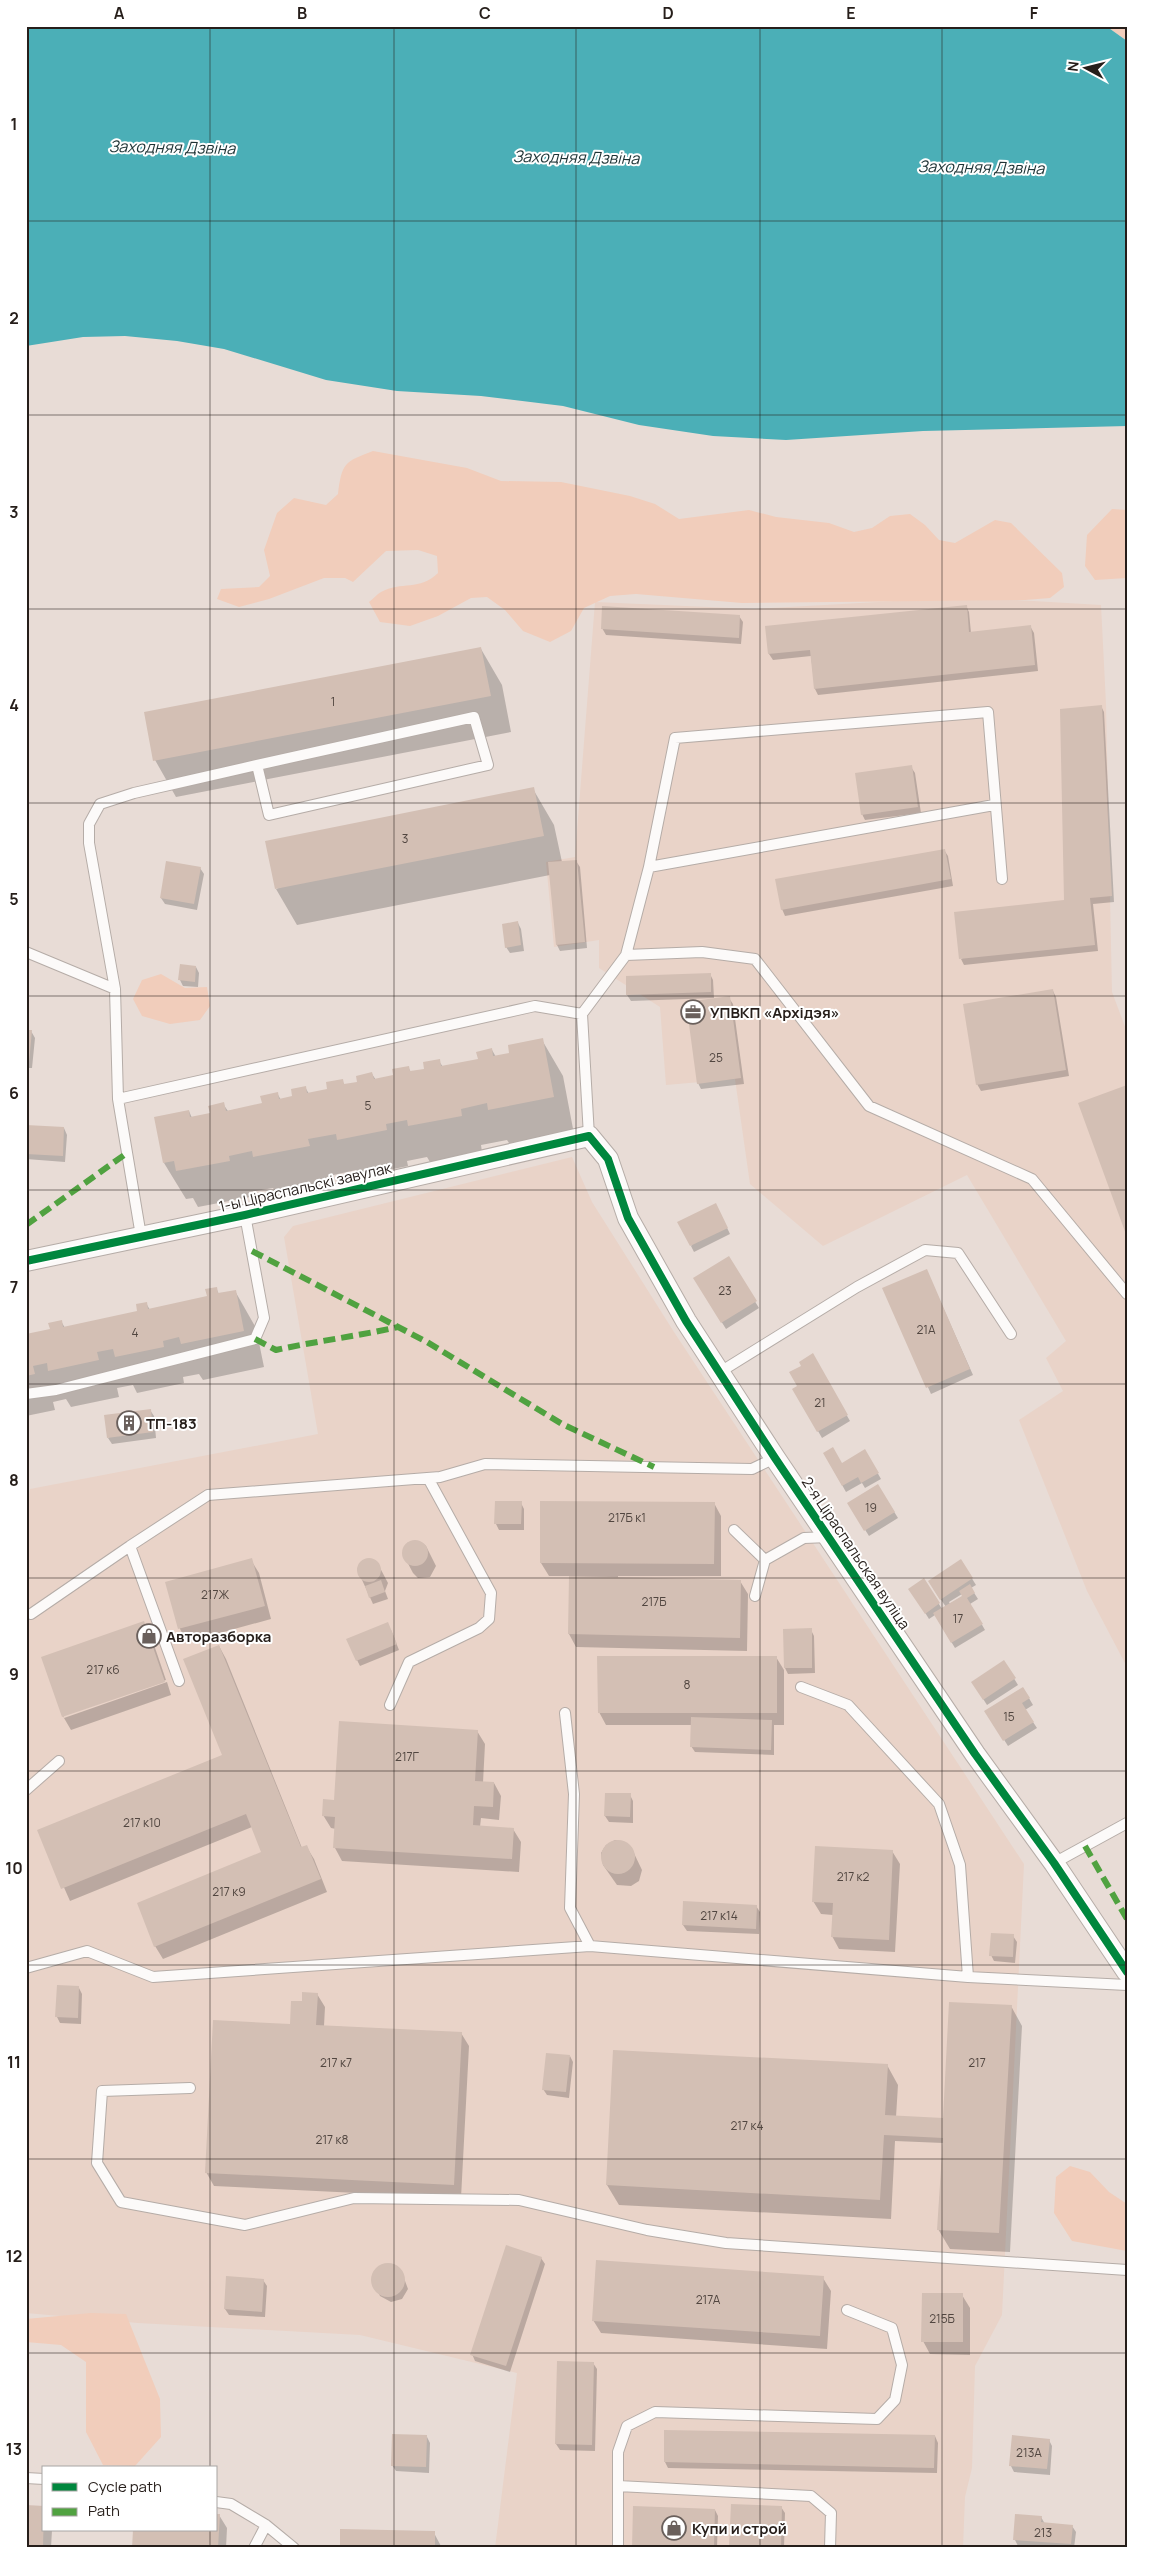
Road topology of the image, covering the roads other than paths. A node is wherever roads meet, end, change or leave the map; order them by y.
1 (257, 765) junction
2 (994, 804) junction
3 (649, 867) junction
4 (1002, 879) dead end
5 (26, 952) edge
6 (626, 955) junction
7 (115, 989) junction
8 (582, 1014) junction
9 (118, 1099) junction
10 (589, 1136) junction
11 (245, 1215) junction
12 (141, 1236) junction
13 (26, 1261) edge
14 (1127, 1294) edge
15 (1011, 1334) dead end
16 (720, 1372) junction
17 (26, 1394) edge
18 (775, 1458) junction
19 (428, 1478) junction
20 (734, 1530) dead end
21 (830, 1538) junction
22 (130, 1546) junction
23 (765, 1560) junction
24 (755, 1596) dead end
25 (31, 1614) dead end
26 (179, 1681) dead end
27 (801, 1687) dead end
28 (390, 1705) dead end
29 (565, 1713) dead end
30 (59, 1761) dead end
31 (26, 1790) edge
32 (1127, 1823) edge
33 (1054, 1863) junction
34 (590, 1946) junction
35 (26, 1968) edge
36 (1127, 1972) edge
37 (968, 1977) junction
38 (1127, 1985) edge
39 (190, 2088) dead end
40 (1127, 2270) edge
41 (847, 2310) dead end
42 (26, 2478) edge
43 (42, 2479) edge
44 (618, 2486) junction
45 (218, 2502) edge
46 (266, 2525) junction
47 (254, 2548) edge
48 (294, 2548) edge
49 (618, 2548) edge
50 (830, 2548) edge

1 - 1 lane
1 - 7 lane
2 - 3 lane
2 - 3 lane
2 - 4 lane
3 - 6 lane
5 - 7 lane
6 - 8 lane
6 - 14 lane
7 - 9 lane
8 - 9 lane
8 - 10 lane
9 - 12 lane
10 - 11 street, 1-ы Ціраспальскі завулак
10 - 16 street, 2-я Ціраспальская вуліца
11 - 12 street, 1-ы Ціраспальскі завулак
11 - 17 lane
12 - 13 street, 1-ы Ціраспальскі завулак
15 - 16 lane
16 - 18 street, 2-я Ціраспальская вуліца
18 - 19 lane
18 - 21 street, 2-я Ціраспальская вуліца
19 - 22 lane
19 - 28 lane
20 - 23 lane
21 - 23 lane
21 - 33 street, 2-я Ціраспальская вуліца
22 - 25 lane
22 - 26 lane
23 - 24 lane
27 - 37 lane
29 - 34 lane
30 - 31 lane
32 - 33 lane
33 - 36 street, 2-я Ціраспальская вуліца
34 - 35 lane
34 - 37 lane
37 - 38 lane
39 - 40 lane
41 - 44 lane
42 - 43 lane
44 - 49 lane
44 - 50 lane
45 - 46 lane
46 - 47 lane
46 - 48 lane

